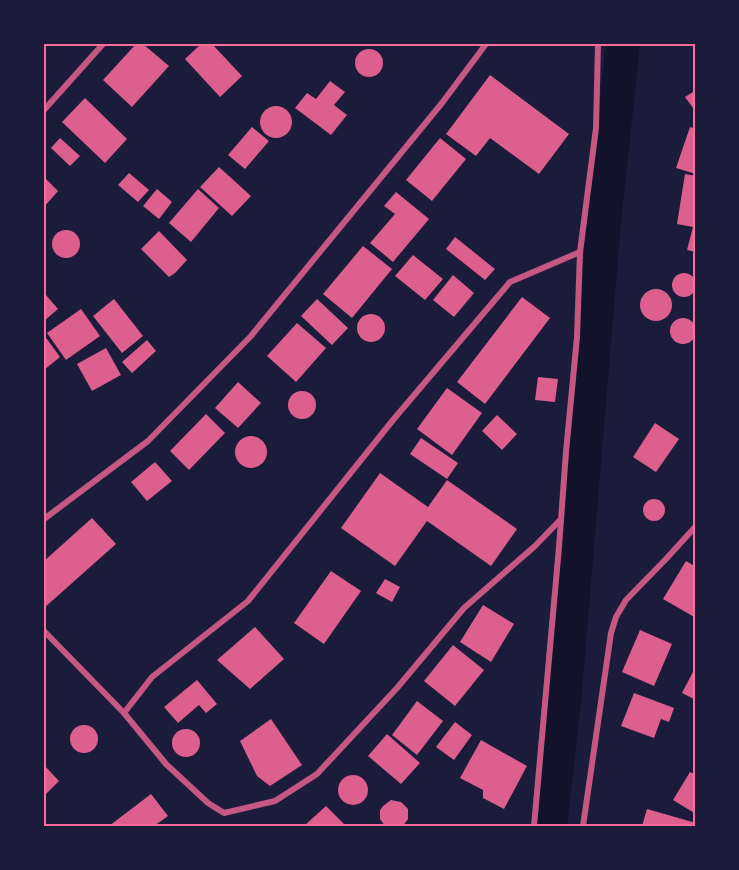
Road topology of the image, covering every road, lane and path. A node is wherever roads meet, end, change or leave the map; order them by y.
1 (103, 44) edge
2 (486, 44) edge
3 (598, 44) edge
4 (44, 110) edge
5 (580, 252) junction
6 (44, 519) edge
7 (561, 519) junction
8 (696, 526) edge
9 (44, 631) edge
10 (124, 714) junction
11 (534, 826) edge
12 (583, 826) edge

1 - 4 street
2 - 6 street
3 - 5 street
5 - 7 street
5 - 10 street
7 - 10 street
7 - 11 street
8 - 12 street
9 - 10 street

